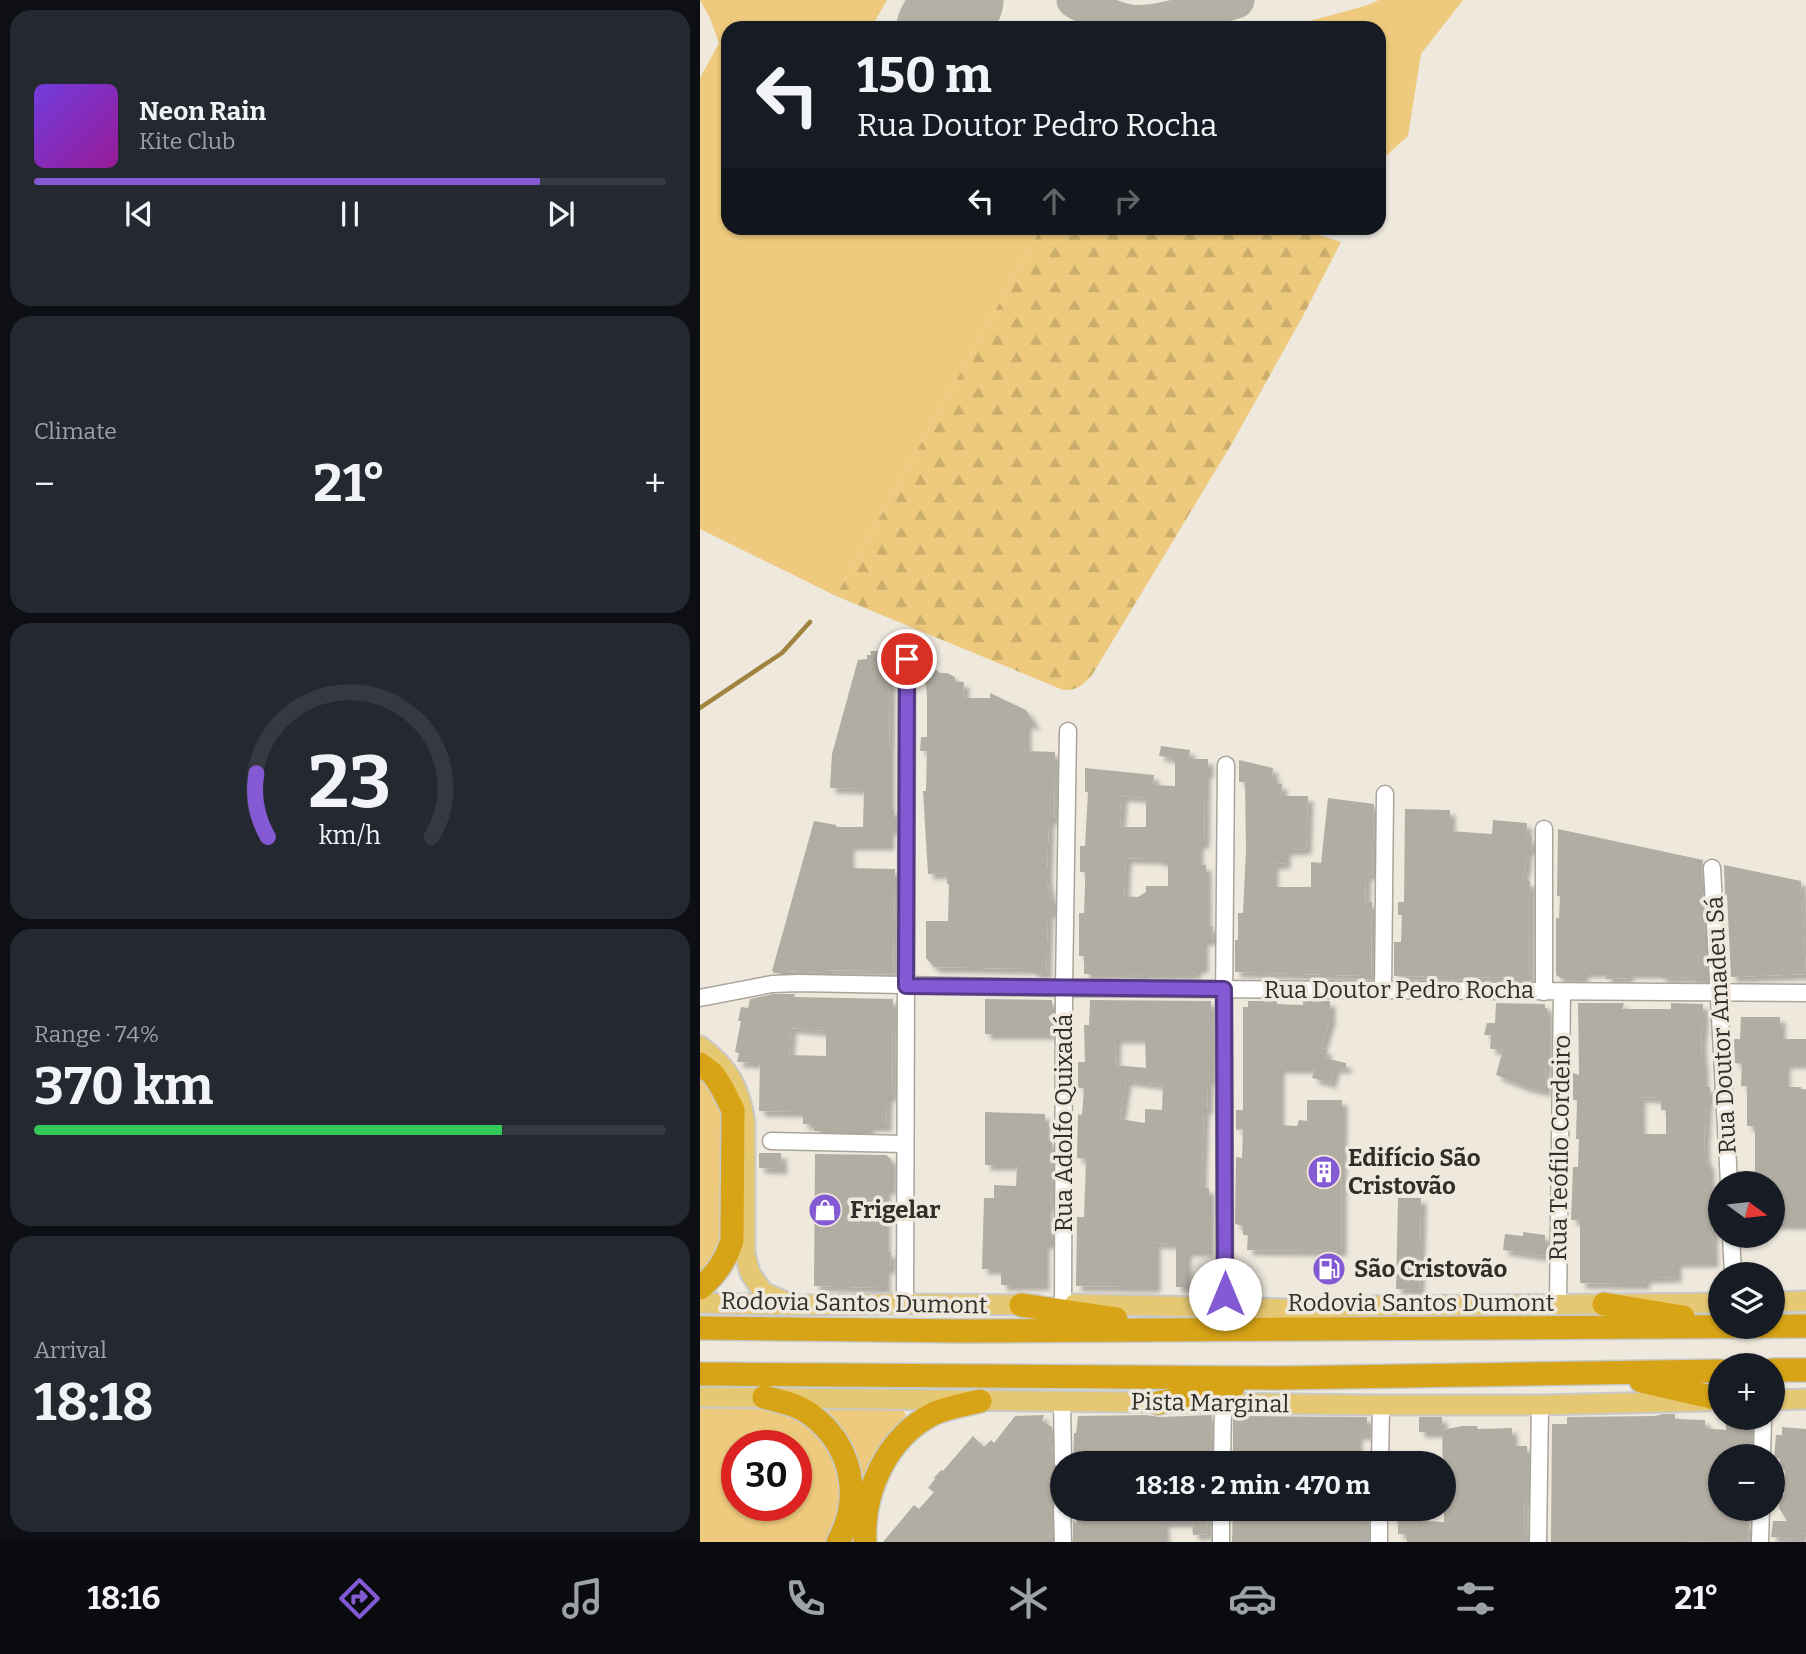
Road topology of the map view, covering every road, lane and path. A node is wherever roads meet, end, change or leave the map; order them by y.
1 (907, 659) dead end
2 (1068, 731) dead end
3 (1226, 765) dead end
4 (1385, 794) dead end
5 (1544, 828) dead end
6 (1712, 868) dead end
7 (906, 986) junction
8 (1064, 988) junction
9 (1224, 989) junction
10 (1384, 991) junction
11 (1544, 992) junction
12 (1562, 992) junction
13 (1720, 992) junction
14 (1806, 993) edge
15 (700, 998) edge
16 (700, 1046) edge
17 (700, 1064) edge
18 (771, 1142) dead end
19 (905, 1144) junction
20 (1728, 1171) edge
21 (700, 1288) edge
22 (1806, 1301) edge
23 (1785, 1302) edge
24 (700, 1303) edge
25 (1708, 1303) edge
26 (905, 1304) junction
27 (1063, 1304) junction
28 (1558, 1304) junction
29 (1604, 1304) junction
30 (1021, 1305) junction
31 (793, 1306) junction
32 (1225, 1308) junction
33 (1708, 1321) edge
34 (1785, 1326) edge
35 (1806, 1326) edge
36 (1708, 1327) edge
37 (700, 1328) edge
38 (1192, 1330) junction
39 (1785, 1370) edge
40 (1806, 1370) edge
41 (1708, 1371) edge
42 (1604, 1372) junction
43 (700, 1374) edge
44 (1279, 1378) junction
45 (700, 1396) edge
46 (764, 1397) junction
47 (1708, 1397) edge
48 (1785, 1399) edge
49 (1806, 1399) edge
50 (1708, 1400) edge
51 (980, 1401) junction
52 (1062, 1402) junction
53 (1158, 1403) junction
54 (1223, 1403) junction
55 (1381, 1405) junction
56 (1540, 1405) junction
57 (1063, 1451) edge
58 (1222, 1451) edge
59 (1380, 1451) edge
60 (1062, 1521) edge
61 (1221, 1521) edge
62 (1379, 1521) edge
63 (1761, 1521) edge
64 (838, 1542) edge
65 (865, 1542) edge
66 (1063, 1542) edge
67 (1221, 1542) edge
68 (1379, 1542) edge
69 (1538, 1542) edge
70 (1760, 1542) edge

1 - 7 street
2 - 8 street, Rua Adolfo Quixadá
3 - 9 street
4 - 10 street
5 - 11 street
6 - 13 street, Rua Doutor Amadeu Sá
7 - 8 street, Rua Doutor Pedro Rocha
7 - 15 street, Rua Doutor Pedro Rocha
7 - 19 street
8 - 9 street, Rua Doutor Pedro Rocha
8 - 27 street, Rua Adolfo Quixadá
9 - 10 street, Rua Doutor Pedro Rocha
9 - 32 street
10 - 11 street, Rua Doutor Pedro Rocha
11 - 12 street, Rua Doutor Pedro Rocha
12 - 13 street, Rua Doutor Pedro Rocha
12 - 28 street, Rua Teófilo Cordeiro
13 - 14 street, Rua Doutor Pedro Rocha
13 - 20 street, Rua Doutor Amadeu Sá
16 - 31 main road
17 - 21 highway
18 - 19 street
19 - 26 street
22 - 23 main road
24 - 31 main road
25 - 29 main road
26 - 30 main road
26 - 31 main road
27 - 30 main road
27 - 32 main road
28 - 29 main road
28 - 32 main road
29 - 33 highway
30 - 38 highway
34 - 35 highway, Rodovia Santos Dumont
36 - 38 highway, Rodovia Santos Dumont
37 - 38 highway, Rodovia Santos Dumont
39 - 40 highway
41 - 42 highway
42 - 44 highway
42 - 47 highway
43 - 44 highway
44 - 53 highway
45 - 46 main road, Pista Marginal
46 - 51 main road, Pista Marginal
46 - 64 highway
48 - 49 main road
50 - 56 main road, Pista Marginal
51 - 52 main road, Pista Marginal
51 - 65 highway
52 - 53 main road, Pista Marginal
52 - 57 street
53 - 54 main road, Pista Marginal
54 - 55 main road, Pista Marginal
54 - 58 street
55 - 56 main road, Pista Marginal
55 - 59 street
56 - 69 street
60 - 66 street
61 - 67 street
62 - 68 street
63 - 70 street

